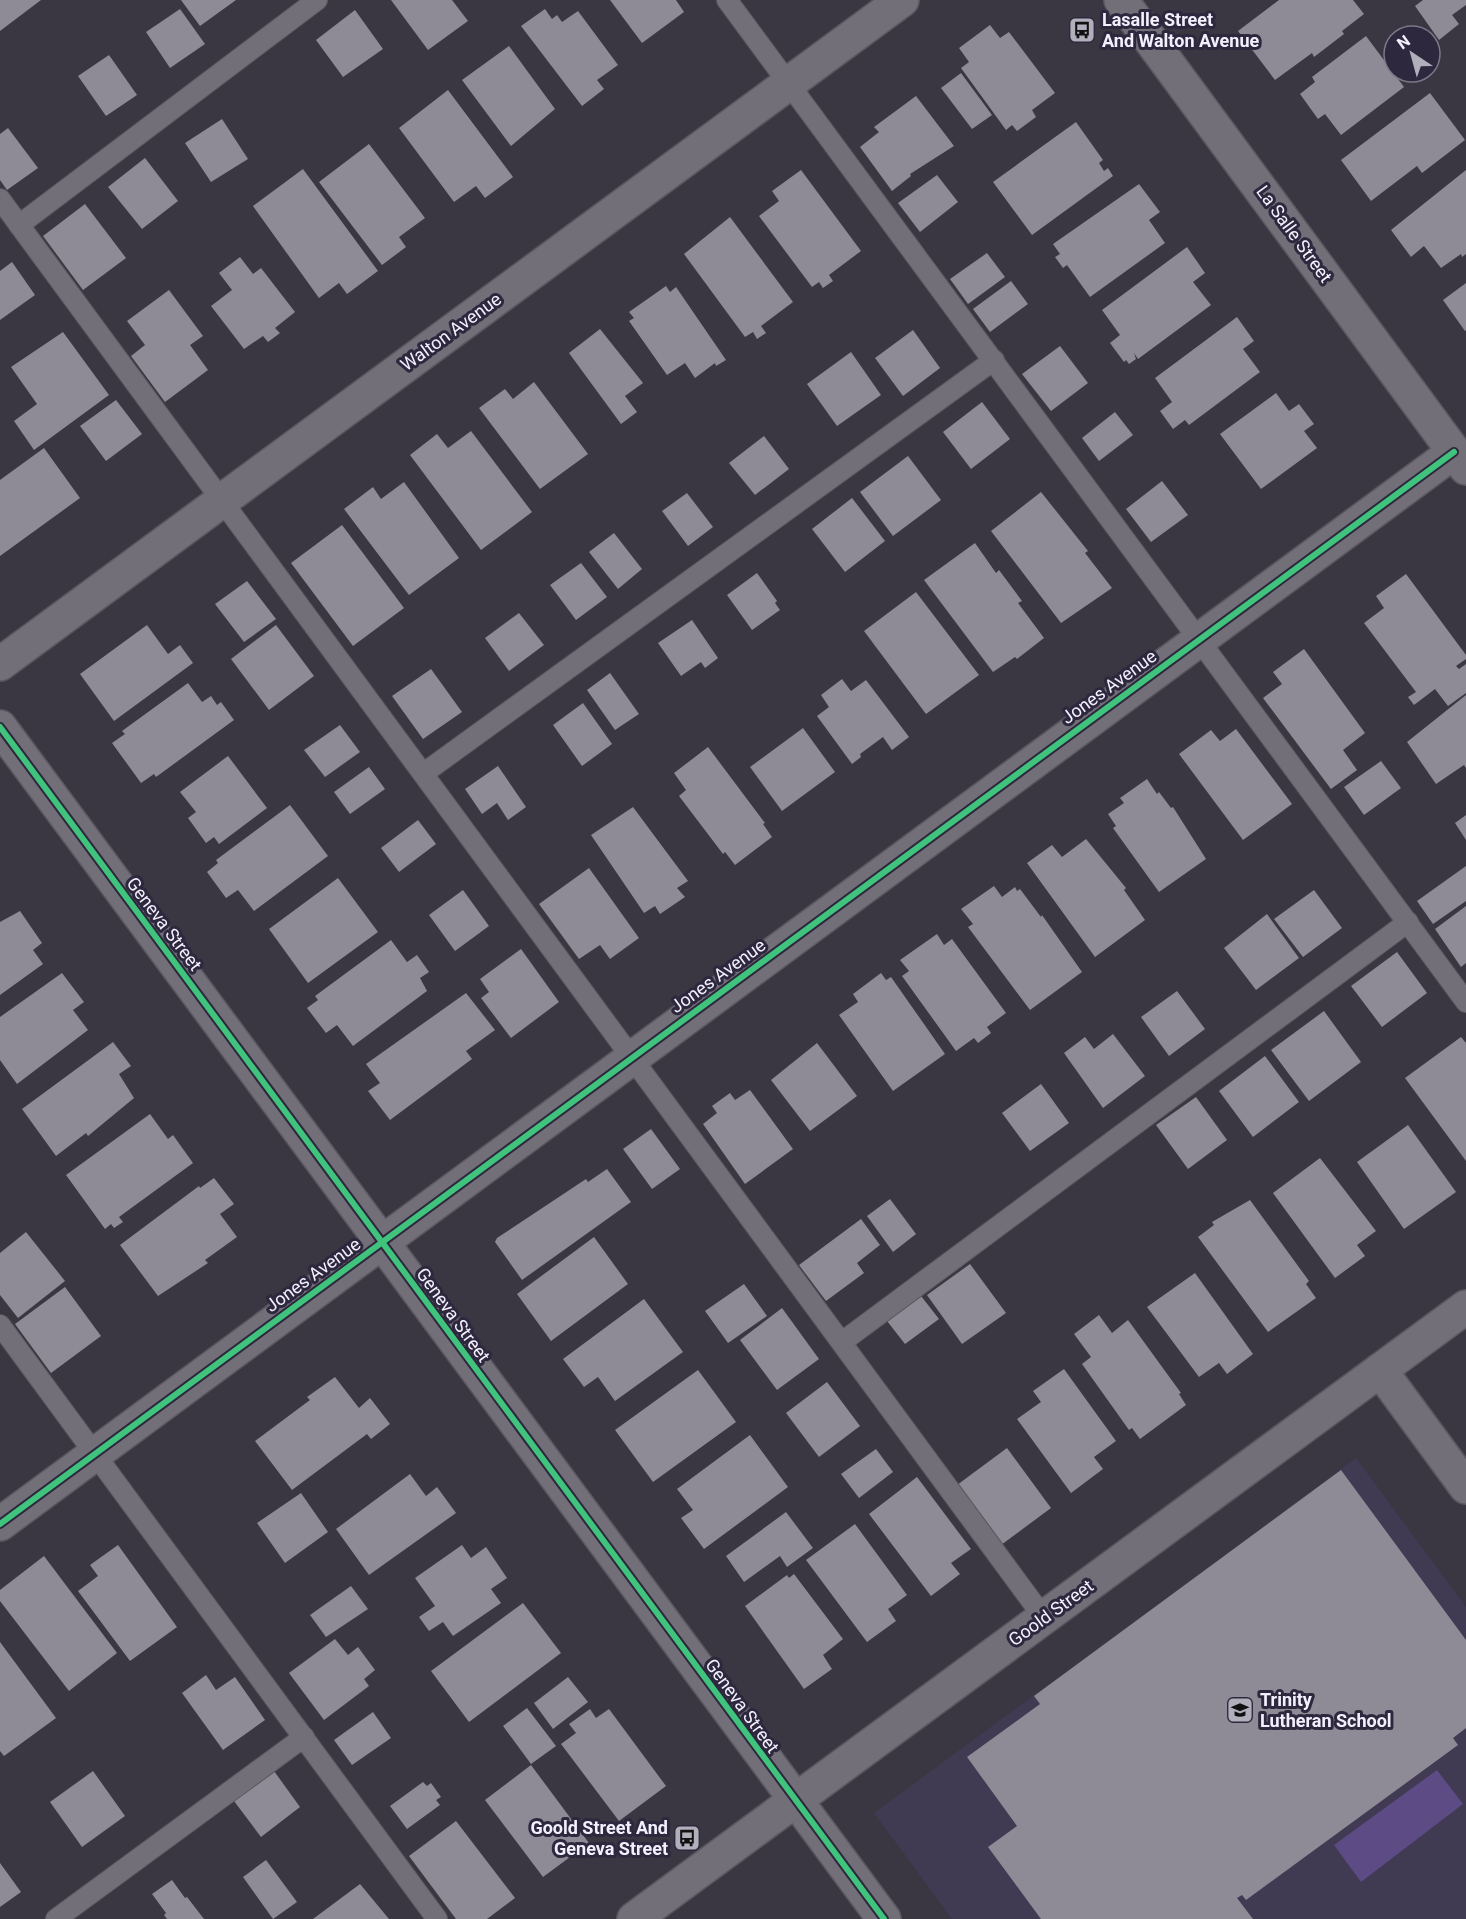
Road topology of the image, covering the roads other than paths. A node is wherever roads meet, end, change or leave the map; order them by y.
1 (317, 0) edge
2 (727, 0) edge
3 (902, 0) edge
4 (1121, 0) edge
5 (788, 84) junction
6 (0, 200) edge
7 (19, 225) junction
8 (994, 360) junction
9 (1460, 460) edge
10 (222, 500) junction
11 (1198, 640) junction
12 (0, 664) edge
13 (0, 727) edge
14 (424, 773) junction
15 (1408, 922) junction
16 (1466, 1002) edge
17 (631, 1058) junction
18 (381, 1243) junction
19 (1466, 1306) edge
20 (0, 1325) edge
21 (842, 1342) junction
22 (1380, 1370) junction
23 (96, 1453) junction
24 (1466, 1487) edge
25 (0, 1524) edge
26 (1044, 1618) junction
27 (304, 1737) junction
28 (794, 1801) junction
29 (56, 1919) edge
30 (437, 1919) edge
31 (634, 1919) edge
32 (884, 1919) edge

1 - 7 lane
2 - 5 lane
3 - 5 street, Walton Avenue
4 - 9 street, La Salle Street
5 - 8 lane
5 - 10 street, Walton Avenue
6 - 7 lane
7 - 10 lane
8 - 11 lane
8 - 14 lane
9 - 11 street, Jones Avenue
10 - 12 street, Walton Avenue
10 - 14 lane
11 - 15 lane
11 - 17 street, Jones Avenue
13 - 18 street, Geneva Street
14 - 17 lane
15 - 16 lane
15 - 21 lane
17 - 18 street, Jones Avenue
17 - 21 lane
18 - 23 street, Jones Avenue
18 - 28 street, Geneva Street
19 - 22 street, Goold Street
20 - 23 lane
21 - 26 lane
22 - 24 street
22 - 26 street, Goold Street
23 - 25 street, Jones Avenue
23 - 27 lane
26 - 28 street, Goold Street
27 - 29 lane
27 - 30 lane
28 - 31 street, Goold Street
28 - 32 street, Geneva Street

